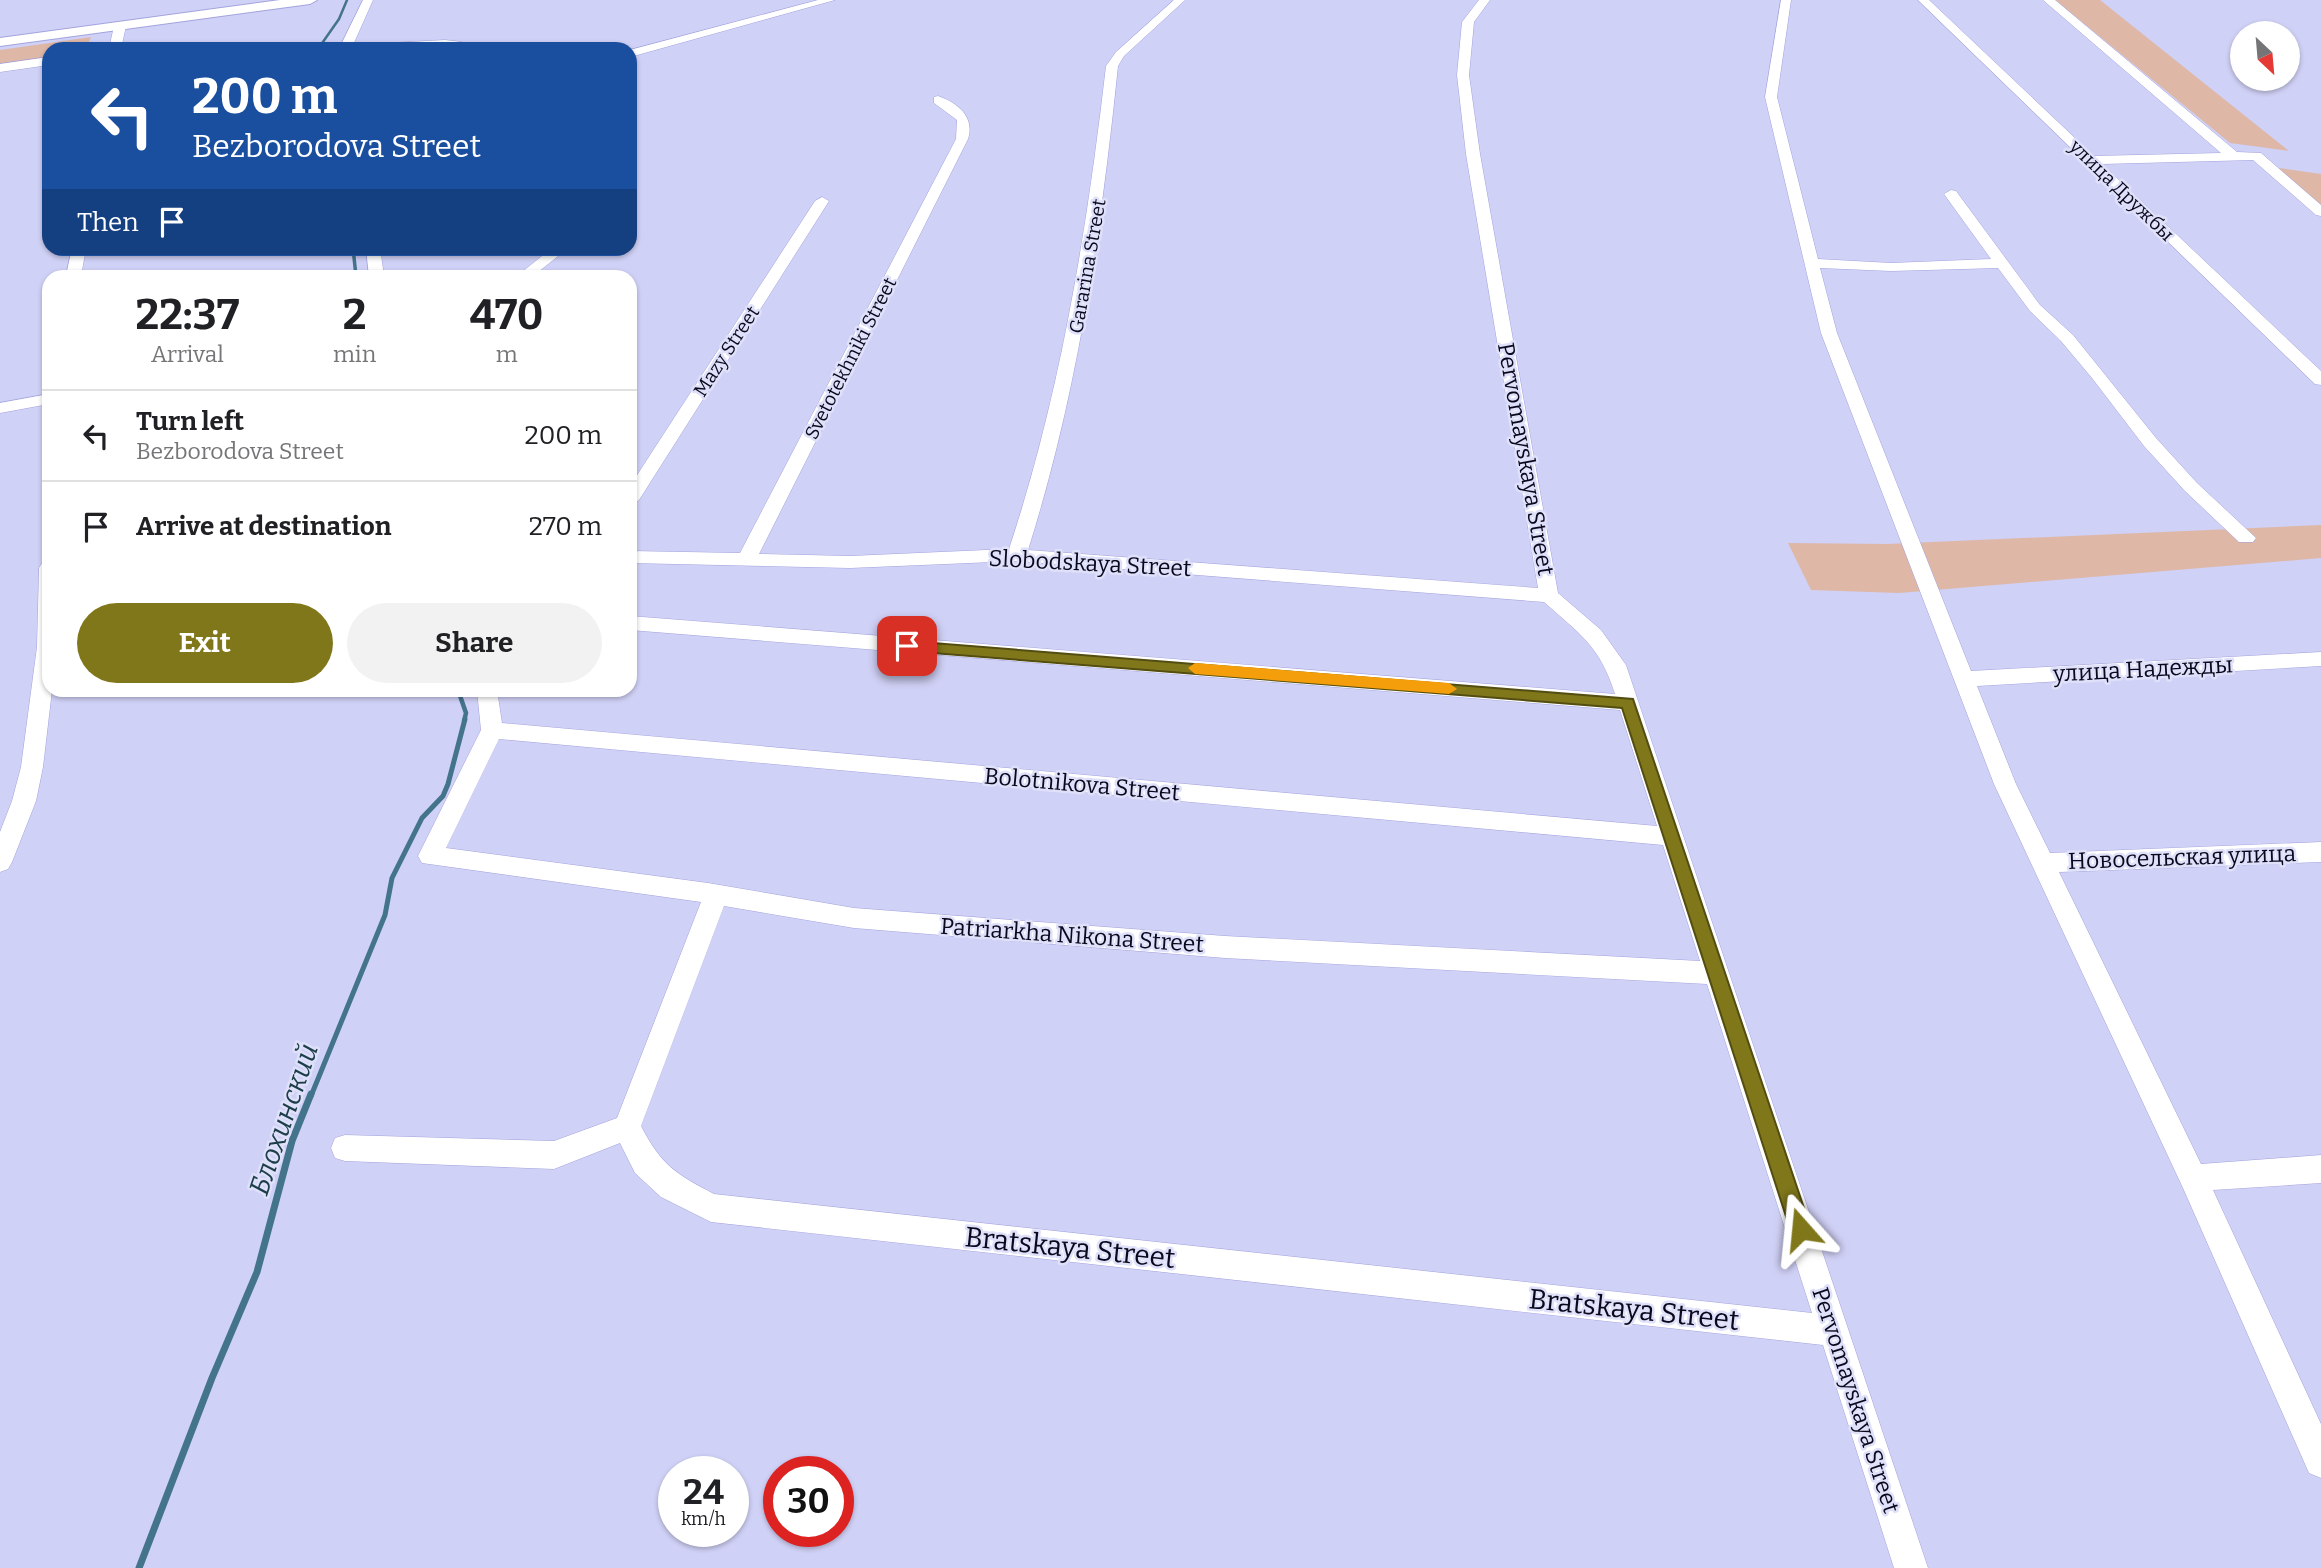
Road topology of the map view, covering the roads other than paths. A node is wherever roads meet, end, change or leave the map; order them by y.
1 (310, 0) edge
2 (368, 0) edge
3 (830, 0) edge
4 (1180, 0) edge
5 (1485, 0) edge
6 (1786, 0) edge
7 (1923, 0) edge
8 (2048, 0) edge
9 (120, 26) junction
10 (0, 42) edge
11 (117, 42) edge
12 (348, 42) edge
13 (637, 52) edge
14 (42, 62) edge
15 (0, 68) edge
16 (938, 100) dead end
17 (2233, 156) junction
18 (2091, 160) junction
19 (1951, 194) dead end
20 (822, 201) dead end
21 (2321, 212) edge
22 (551, 256) edge
23 (1812, 263) junction
24 (2003, 263) junction
25 (532, 270) edge
26 (2321, 380) edge
27 (42, 399) edge
28 (0, 408) edge
29 (637, 489) edge
30 (2246, 538) dead end
31 (1017, 555) junction
32 (637, 557) edge
33 (746, 561) junction
34 (1549, 596) junction
35 (637, 624) edge
36 (2321, 659) edge
37 (1964, 679) junction
38 (42, 687) edge
39 (488, 697) edge
40 (1628, 703) junction
41 (492, 730) junction
42 (1673, 838) junction
43 (2321, 852) edge
44 (0, 862) edge
45 (2042, 863) junction
46 (716, 895) junction
47 (1717, 973) junction
48 (627, 1127) junction
49 (345, 1148) dead end
50 (2321, 1169) edge
51 (2193, 1178) junction
52 (1834, 1331) junction
53 (2321, 1461) edge
54 (1911, 1568) edge

1 - 9 main road
2 - 12 street
3 - 13 street
4 - 31 street, Gararina Street
5 - 34 street, Pervomayskaya Street
6 - 23 street
7 - 18 street, улица Дружбы
8 - 17 street
9 - 10 main road
9 - 11 street
14 - 15 street
16 - 33 street, Svetotekhniki Street
17 - 18 street
17 - 21 street
18 - 26 street, улица Дружбы
19 - 24 street
20 - 29 street, Mazy Street
22 - 25 street
23 - 24 street
23 - 37 street
24 - 30 street
27 - 28 street
31 - 33 street, Slobodskaya Street
31 - 34 street, Slobodskaya Street
32 - 33 street, Slobodskaya Street
34 - 40 street, Pervomayskaya Street
35 - 40 street
36 - 37 street, улица Надежды
37 - 45 street
38 - 44 street
39 - 41 street
40 - 42 street, Pervomayskaya Street
41 - 42 street, Bolotnikova Street
41 - 46 street, Patriarkha Nikona Street
42 - 47 street, Pervomayskaya Street
43 - 45 street, Новосельская улица
45 - 51 street
46 - 47 street, Patriarkha Nikona Street
46 - 48 street
47 - 52 street, Pervomayskaya Street
48 - 49 street
48 - 52 street, Bratskaya Street
50 - 51 street
51 - 53 street
52 - 54 street, Pervomayskaya Street

